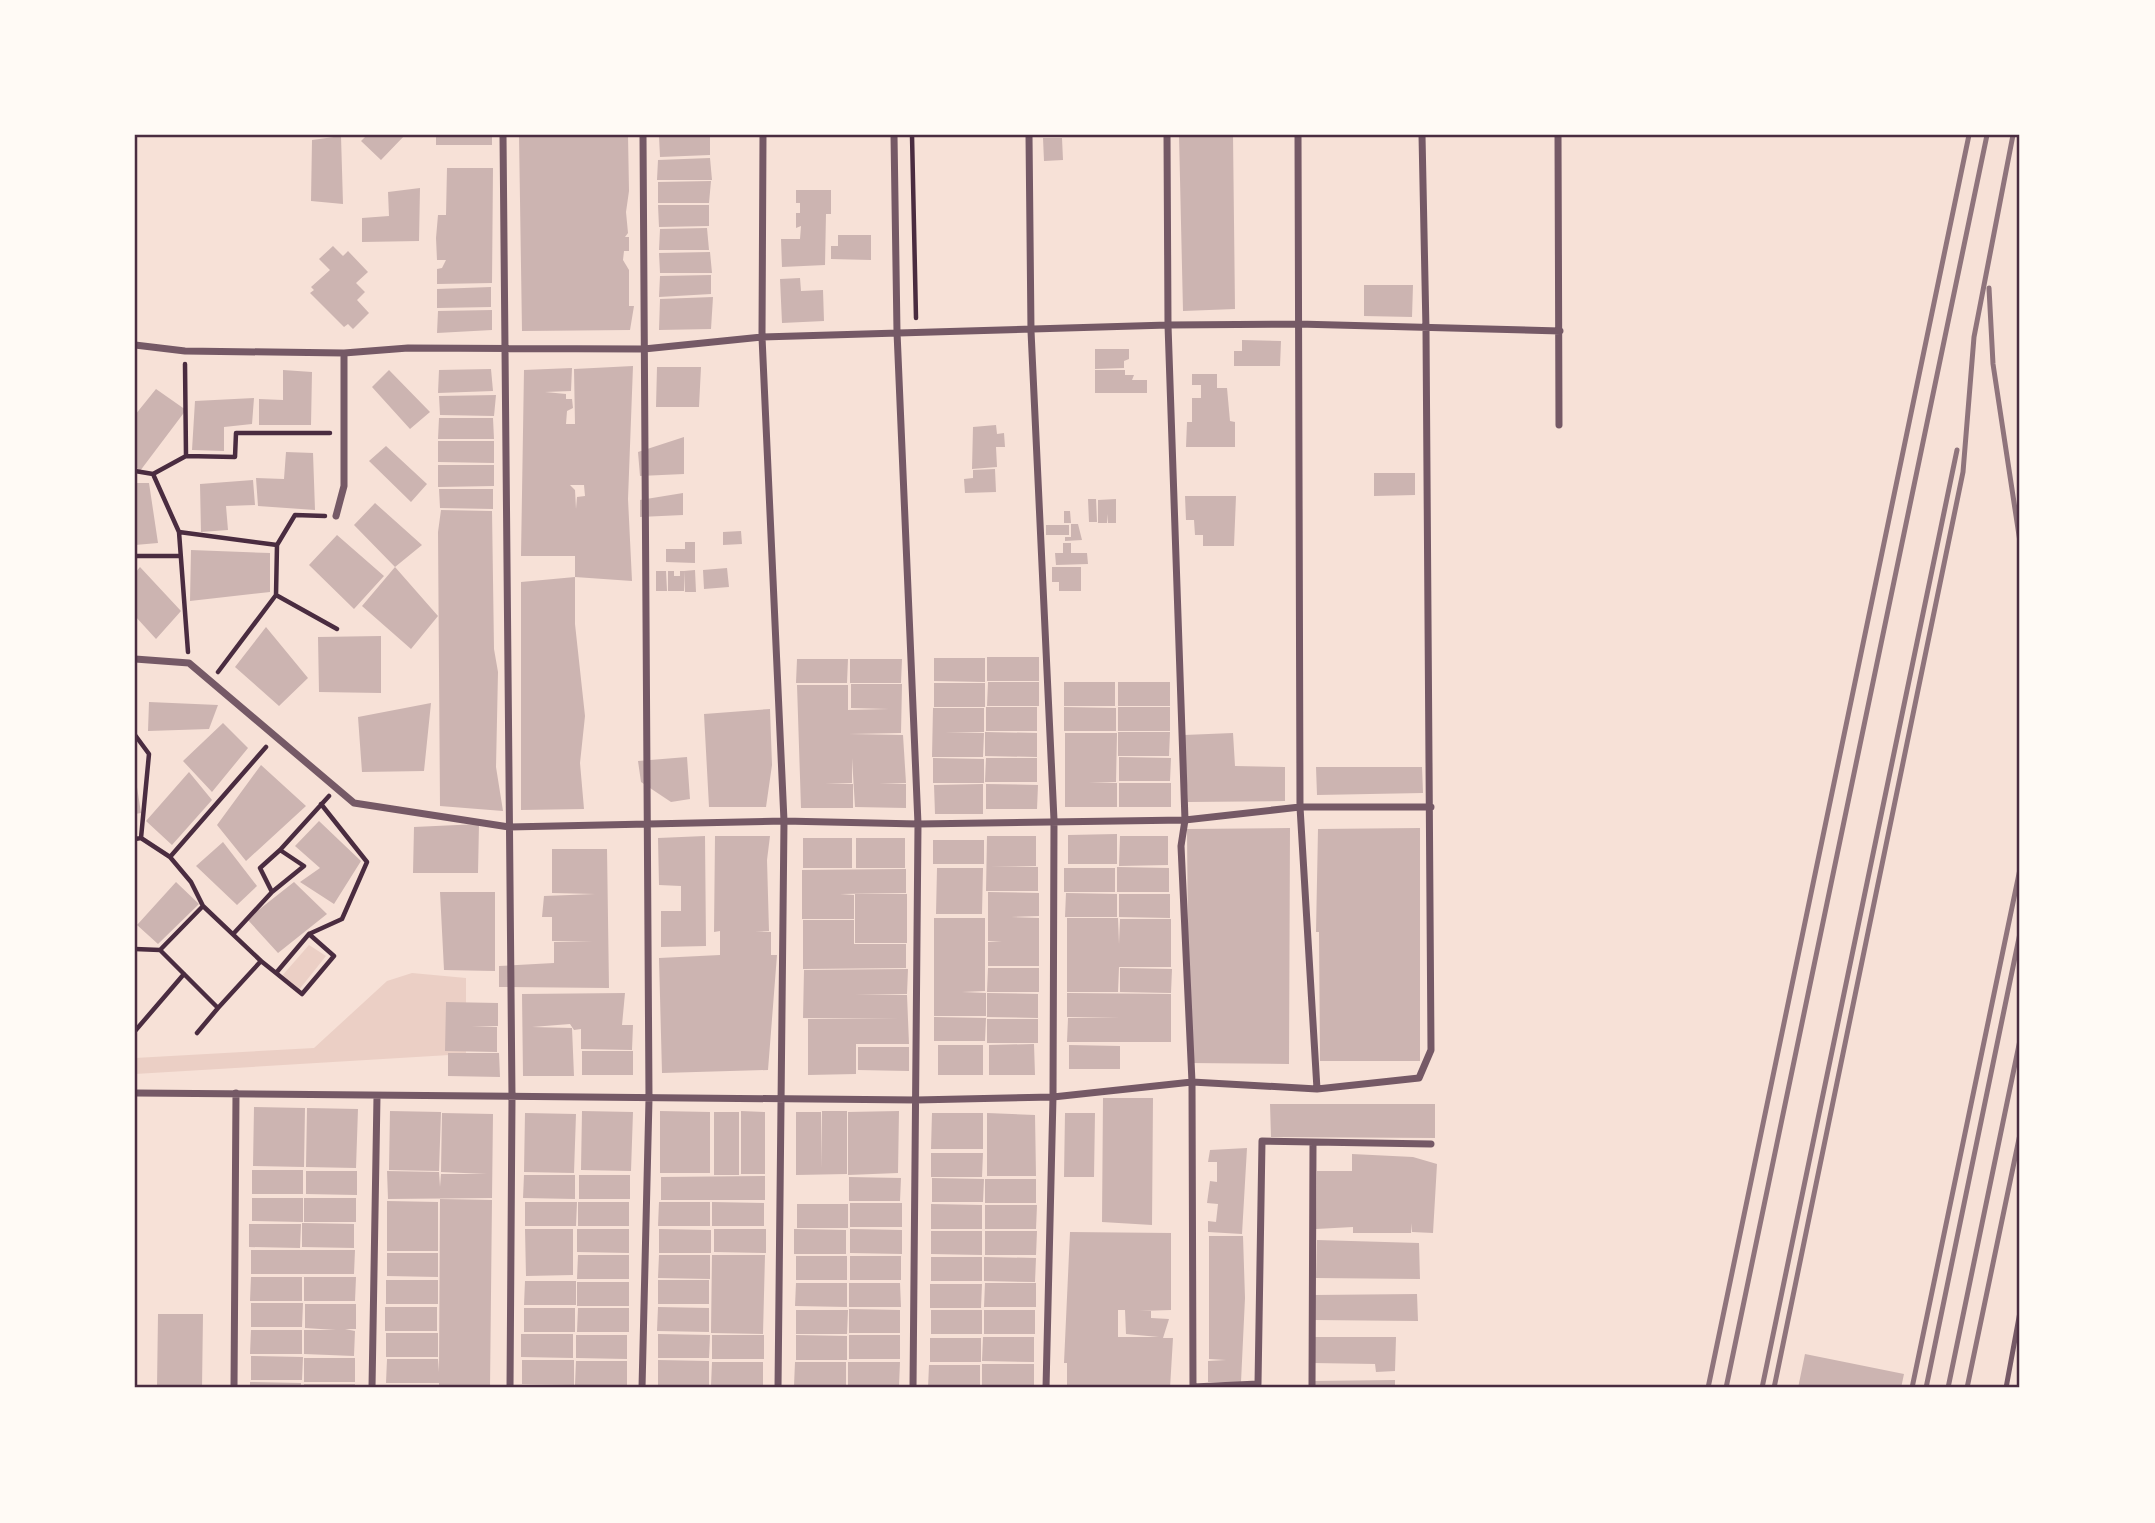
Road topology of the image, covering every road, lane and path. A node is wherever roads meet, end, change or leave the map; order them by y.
1 (503, 135) edge
2 (643, 135) edge
3 (763, 135) edge
4 (894, 135) edge
5 (912, 135) edge
6 (1029, 135) edge
7 (1167, 135) edge
8 (1298, 135) edge
9 (1422, 135) edge
10 (1558, 135) edge
11 (928, 317) dead end
12 (1298, 324) junction
13 (1168, 325) junction
14 (1426, 330) junction
15 (897, 331) junction
16 (1031, 331) junction
17 (1560, 331) junction
18 (762, 337) junction
19 (135, 345) edge
20 (506, 348) junction
21 (644, 349) junction
22 (185, 351) junction
23 (344, 353) junction
24 (1559, 425) dead end
25 (346, 433) junction
26 (186, 456) junction
27 (135, 471) edge
28 (153, 474) junction
29 (336, 516) joint
30 (178, 532) junction
31 (277, 545) junction
32 (135, 556) edge
33 (180, 556) junction
34 (276, 595) junction
35 (337, 629) dead end
36 (135, 659) edge
37 (189, 663) junction
38 (211, 681) junction
39 (135, 735) edge
40 (276, 736) junction
41 (336, 788) junction
42 (321, 804) junction
43 (1300, 807) junction
44 (1431, 807) junction
45 (1185, 820) junction
46 (784, 821) junction
47 (1054, 821) junction
48 (647, 823) junction
49 (918, 824) junction
50 (509, 827) junction
51 (138, 838) edge
52 (280, 850) junction
53 (170, 857) junction
54 (272, 892) junction
55 (203, 906) junction
56 (234, 933) junction
57 (309, 934) junction
58 (135, 949) edge
59 (160, 950) junction
60 (261, 961) junction
61 (276, 973) junction
62 (184, 974) junction
63 (218, 1008) junction
64 (135, 1031) edge
65 (197, 1033) dead end
66 (1192, 1082) junction
67 (1317, 1089) junction
68 (135, 1093) edge
69 (236, 1093) junction
70 (377, 1096) junction
71 (512, 1097) junction
72 (1053, 1097) junction
73 (649, 1099) junction
74 (780, 1099) junction
75 (916, 1100) junction
76 (1313, 1144) junction
77 (1431, 1144) dead end
78 (2020, 1312) edge
79 (234, 1388) edge
80 (372, 1388) edge
81 (510, 1388) edge
82 (642, 1388) edge
83 (778, 1388) edge
84 (913, 1388) edge
85 (1046, 1388) edge
86 (1193, 1388) edge
87 (1312, 1388) edge
88 (2006, 1388) edge

1 - 20 street
2 - 21 street
3 - 18 street
4 - 15 street
5 - 11 path
6 - 16 street
7 - 13 street
8 - 12 street
9 - 14 street
10 - 17 street
12 - 13 street
12 - 14 street
12 - 43 street
13 - 16 street
13 - 45 street
14 - 17 street
14 - 44 street
15 - 16 street
15 - 18 street
15 - 49 street
16 - 47 street
17 - 24 street
18 - 21 street
18 - 46 street
19 - 22 street
20 - 21 street
20 - 23 street
20 - 50 street
21 - 48 street
22 - 23 street
22 - 26 path
23 - 25 street
25 - 26 path
25 - 29 street
26 - 28 path
27 - 28 path
28 - 30 path
29 - 31 path
30 - 31 path
30 - 33 path
31 - 34 path
32 - 33 path
33 - 37 path
34 - 35 path
34 - 38 path
36 - 37 street
37 - 38 street
38 - 40 street
39 - 51 path
40 - 41 street
40 - 53 path
41 - 42 path
41 - 50 street
42 - 52 path
42 - 57 path
43 - 44 street
43 - 45 street
43 - 67 street
44 - 67 street
45 - 47 street
45 - 66 street
46 - 48 street
46 - 49 street
46 - 74 street
47 - 49 street
47 - 72 street
48 - 50 street
48 - 73 street
49 - 75 street
50 - 71 street
51 - 53 path
52 - 54 path
52 - 54 path
53 - 55 path
54 - 56 path
55 - 56 path
55 - 59 path
56 - 60 path
57 - 61 path
57 - 61 path
58 - 59 path
59 - 62 path
60 - 61 path
60 - 63 path
62 - 63 path
62 - 64 path
63 - 65 path
66 - 67 street
66 - 72 street
66 - 86 street
68 - 69 street
69 - 70 street
69 - 79 street
70 - 71 street
70 - 80 street
71 - 73 street
71 - 81 street
72 - 75 street
72 - 85 street
73 - 74 street
73 - 82 street
74 - 75 street
74 - 83 street
75 - 84 street
76 - 77 street
76 - 86 street
76 - 87 street
78 - 88 lane

